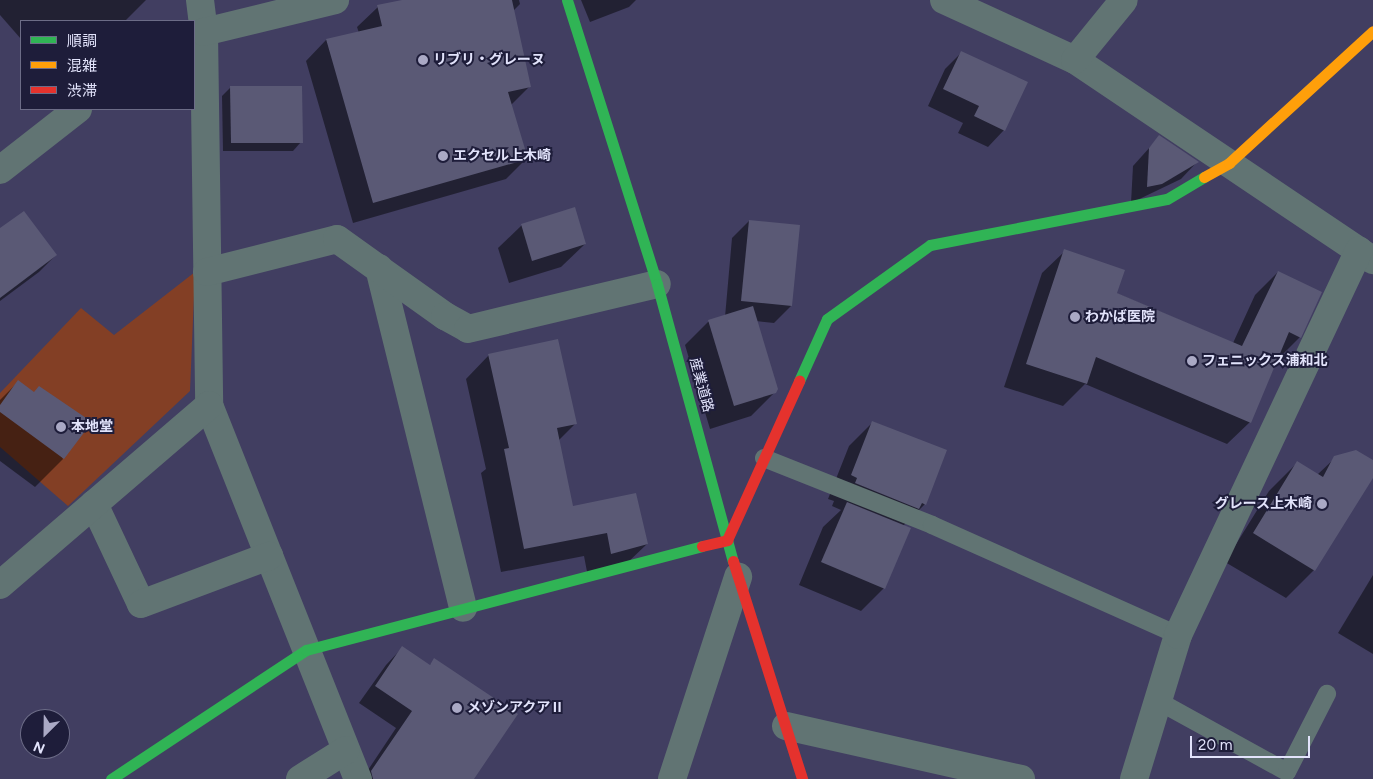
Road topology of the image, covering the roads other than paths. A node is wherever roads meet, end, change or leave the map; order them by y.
1 (335, 0) edge
2 (566, 0) edge
3 (944, 0) edge
4 (1124, 0) edge
5 (199, 16) edge
6 (1373, 32) edge
7 (1075, 60) junction
8 (77, 110) edge
9 (1229, 163) junction
10 (0, 170) edge
11 (1369, 257) edge
12 (378, 268) junction
13 (207, 272) junction
14 (657, 284) junction
15 (209, 405) junction
16 (764, 458) junction
17 (94, 504) junction
18 (726, 540) junction
19 (269, 556) junction
20 (738, 577) junction
21 (2, 580) edge
22 (463, 608) junction
23 (1178, 634) junction
24 (306, 650) junction
25 (1328, 694) dead end
26 (1158, 701) junction
27 (786, 726) junction
28 (346, 750) junction
29 (111, 779) edge
30 (300, 779) edge
31 (358, 779) edge
32 (672, 779) edge
33 (802, 779) edge
34 (1021, 779) edge
35 (1134, 779) edge

1 - 5 street
2 - 14 street, 産業道路
3 - 7 street
4 - 7 street
5 - 13 street
6 - 9 street
7 - 9 street
8 - 10 street
9 - 11 street
9 - 16 street
11 - 23 street
12 - 13 street
12 - 14 street
12 - 22 street
13 - 15 street
14 - 18 street, 産業道路
15 - 17 street
15 - 19 street
16 - 18 street
16 - 23 lane
17 - 19 street
17 - 21 street
18 - 20 street, 産業道路
18 - 22 street
19 - 24 street
20 - 27 street, 産業道路
20 - 32 street
22 - 24 street
23 - 26 street
24 - 28 street
24 - 29 street
25 - 26 lane
26 - 35 street
27 - 33 street, 産業道路
27 - 34 street
28 - 30 street
28 - 31 street

